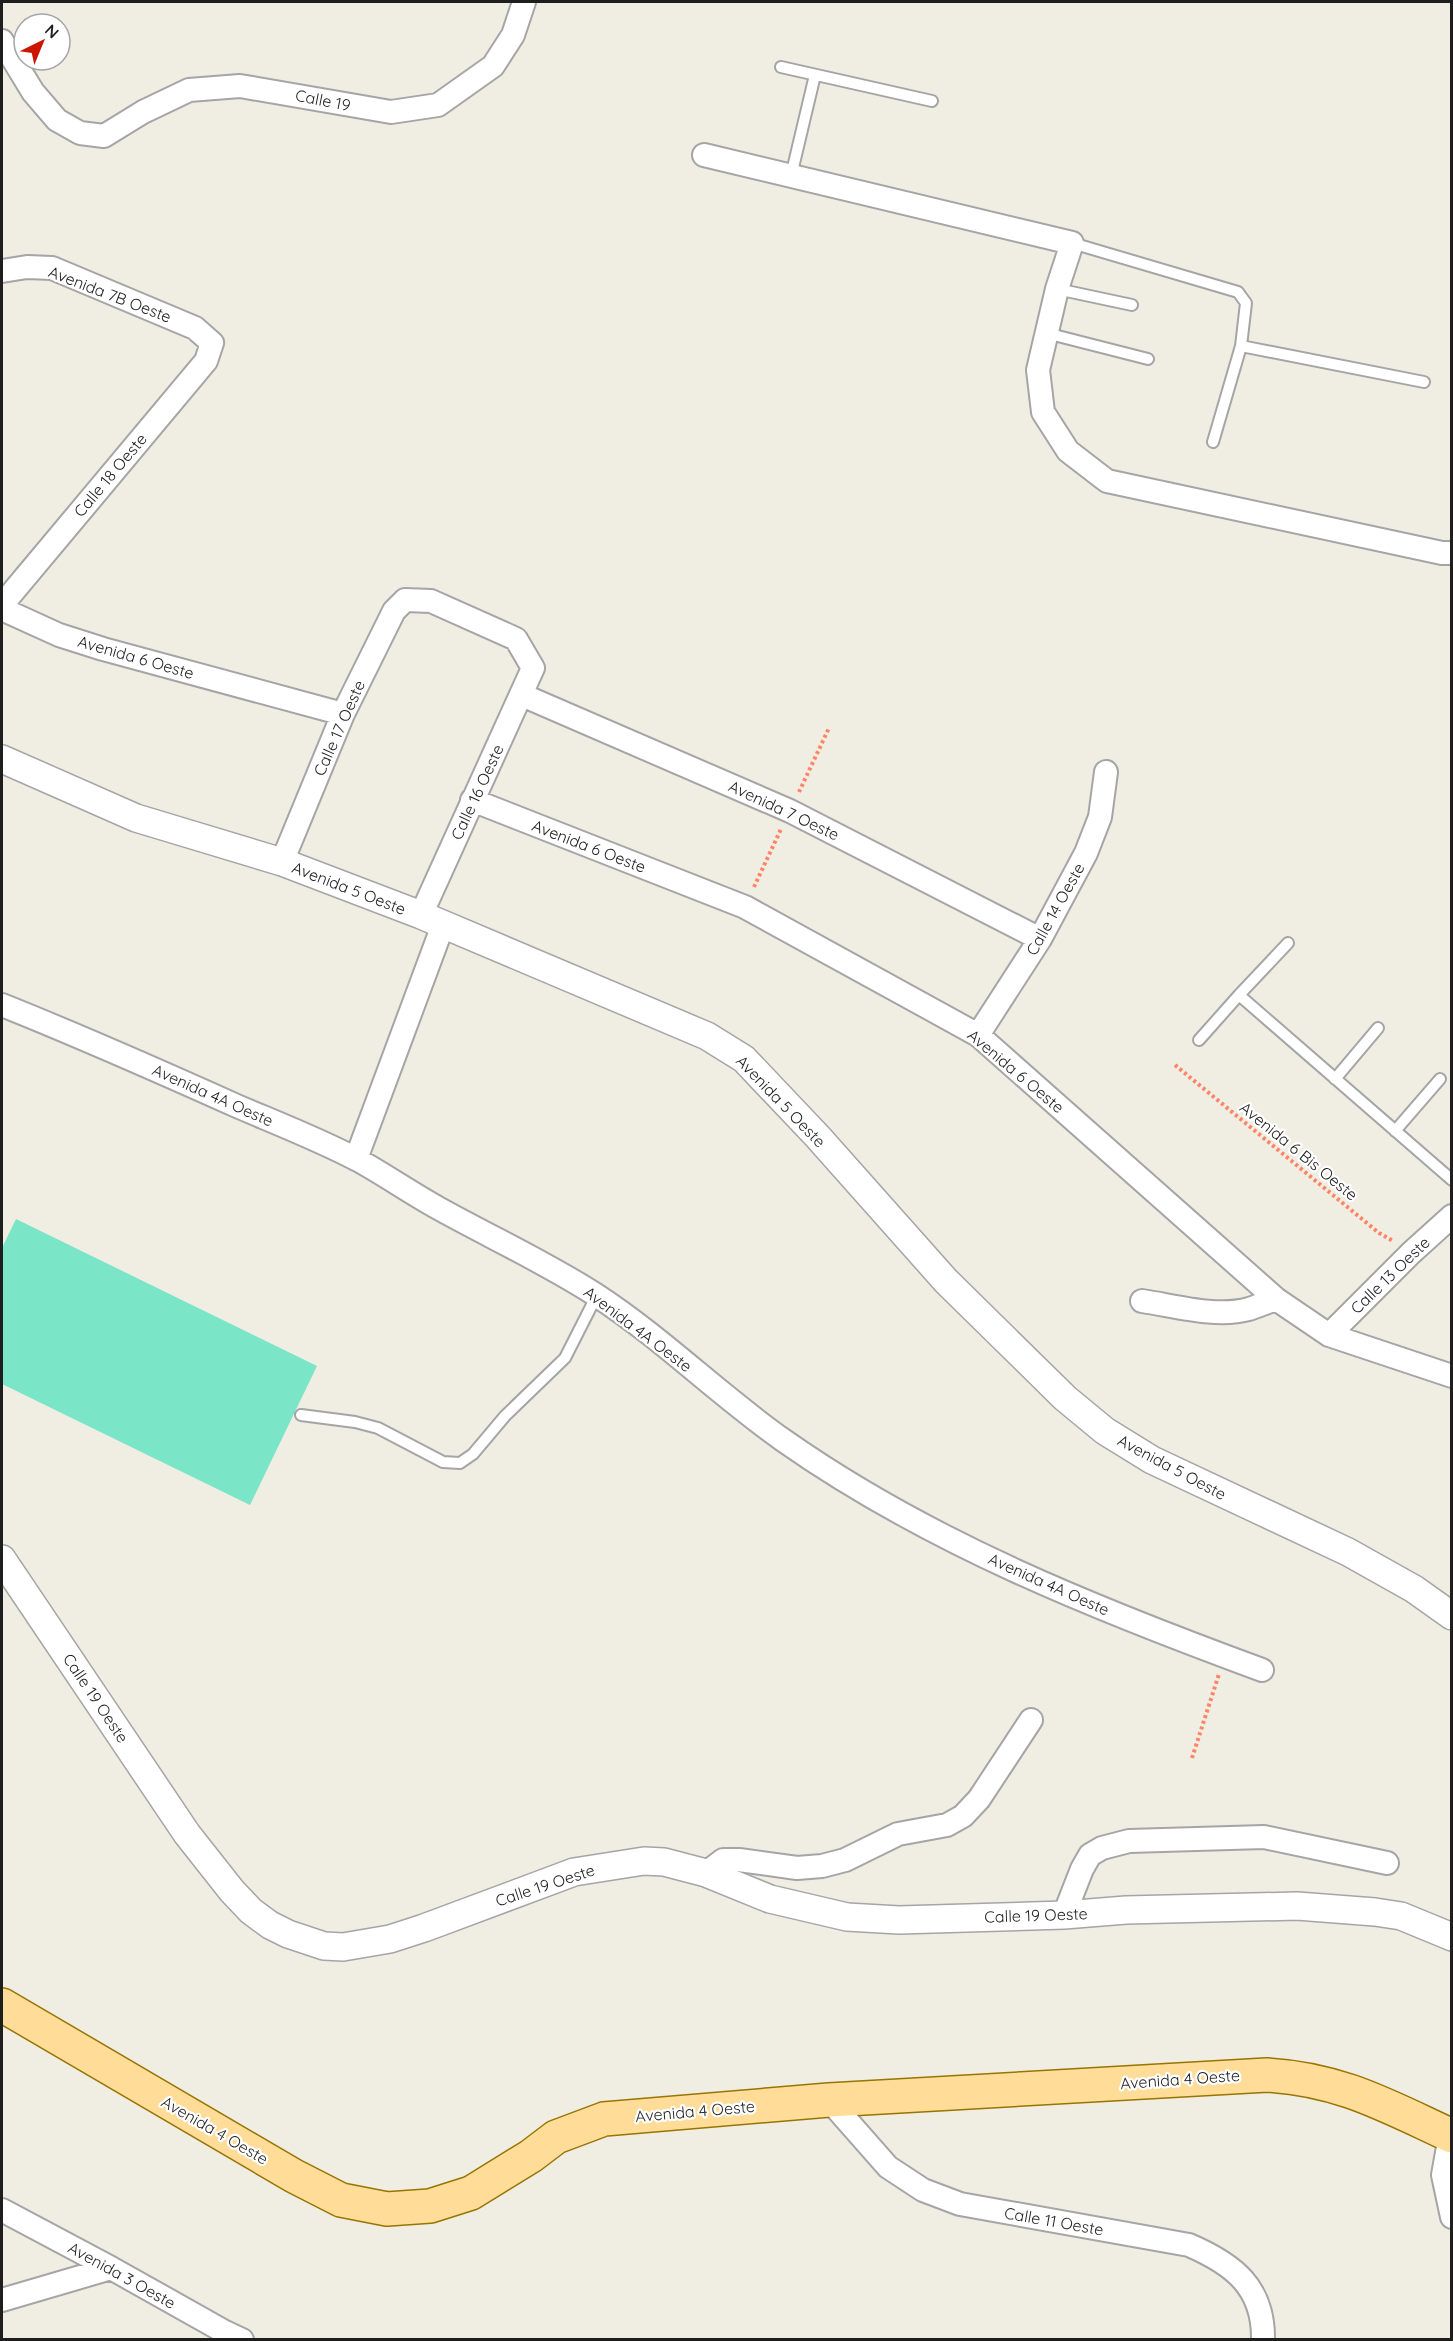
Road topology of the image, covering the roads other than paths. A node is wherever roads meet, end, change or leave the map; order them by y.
1 (524, 2) edge
2 (2, 41) edge
3 (781, 67) dead end
4 (815, 75) junction
5 (932, 101) dead end
6 (704, 155) dead end
7 (791, 176) junction
8 (1072, 243) junction
9 (2, 271) edge
10 (1057, 289) junction
11 (1132, 305) dead end
12 (1046, 333) junction
13 (212, 343) joint
14 (1240, 346) junction
15 (1148, 359) dead end
16 (1424, 382) dead end
17 (1213, 442) dead end
18 (1452, 553) edge
19 (405, 600) joint
20 (2, 607) edge
21 (522, 694) junction
22 (343, 714) junction
23 (2, 759) edge
24 (1106, 772) dead end
25 (472, 800) junction
26 (282, 862) junction
27 (432, 920) junction
28 (1040, 939) junction
29 (1288, 943) dead end
30 (1239, 995) junction
31 (2, 1005) edge
32 (1378, 1028) dead end
33 (978, 1035) junction
34 (1199, 1040) dead end
35 (1335, 1079) junction
36 (1440, 1079) dead end
37 (1395, 1131) junction
38 (356, 1159) junction
39 (1452, 1180) edge
40 (1452, 1216) edge
41 (597, 1295) junction
42 (1276, 1299) junction
43 (1142, 1301) dead end
44 (1329, 1335) junction
45 (1452, 1376) edge
46 (301, 1415) dead end
47 (2, 1559) edge
48 (1452, 1616) edge
49 (1262, 1670) dead end
50 (1032, 1720) dead end
51 (1387, 1863) dead end
52 (706, 1873) junction
53 (1064, 1915) junction
54 (1452, 1937) edge
55 (2, 2005) edge
56 (829, 2100) junction
57 (1451, 2136) edge
58 (2, 2210) edge
59 (1452, 2217) edge
60 (111, 2268) junction
61 (2, 2300) edge
62 (232, 2337) edge
63 (1263, 2340) edge

1 - 2 street, Calle 19
3 - 4 lane
4 - 5 lane
4 - 7 lane
6 - 7 street
7 - 8 street
8 - 10 street
8 - 14 lane
9 - 13 street, Avenida 7B Oeste
10 - 11 lane
10 - 12 street
12 - 15 lane
12 - 18 street
13 - 20 street, Calle 18 Oeste
14 - 16 lane
14 - 17 lane
19 - 21 street, Calle 16 Oeste
19 - 22 street, Calle 17 Oeste
20 - 22 street, Avenida 6 Oeste
21 - 25 street, Calle 16 Oeste
21 - 28 street, Avenida 7 Oeste
22 - 26 street, Calle 17 Oeste
23 - 26 street, Avenida 5 Oeste
24 - 28 street, Calle 14 Oeste
25 - 27 street, Calle 16 Oeste
25 - 33 street, Avenida 6 Oeste
26 - 27 street, Avenida 5 Oeste
27 - 38 street, Calle 16 Oeste
27 - 48 street, Avenida 5 Oeste
28 - 33 street, Calle 14 Oeste
29 - 30 lane
30 - 34 lane
30 - 35 lane
31 - 38 street, Avenida 4A Oeste
32 - 35 lane
33 - 42 street, Avenida 6 Oeste
35 - 37 lane
36 - 37 lane
37 - 39 lane
38 - 41 street, Avenida 4A Oeste
40 - 44 street, Calle 13 Oeste
41 - 46 lane
41 - 49 street, Avenida 4A Oeste
42 - 43 street
42 - 44 street, Avenida 6 Oeste
44 - 45 street, Avenida 6 Oeste
47 - 52 street, Calle 19 Oeste
50 - 52 street
51 - 53 street
52 - 53 street, Calle 19 Oeste
53 - 54 street, Calle 19 Oeste
55 - 56 main road, Avenida 4 Oeste
56 - 57 main road, Avenida 4 Oeste
56 - 63 street, Calle 11 Oeste
57 - 59 street
58 - 60 street, Avenida 3 Oeste
60 - 61 street
60 - 62 street, Avenida 3 Oeste

